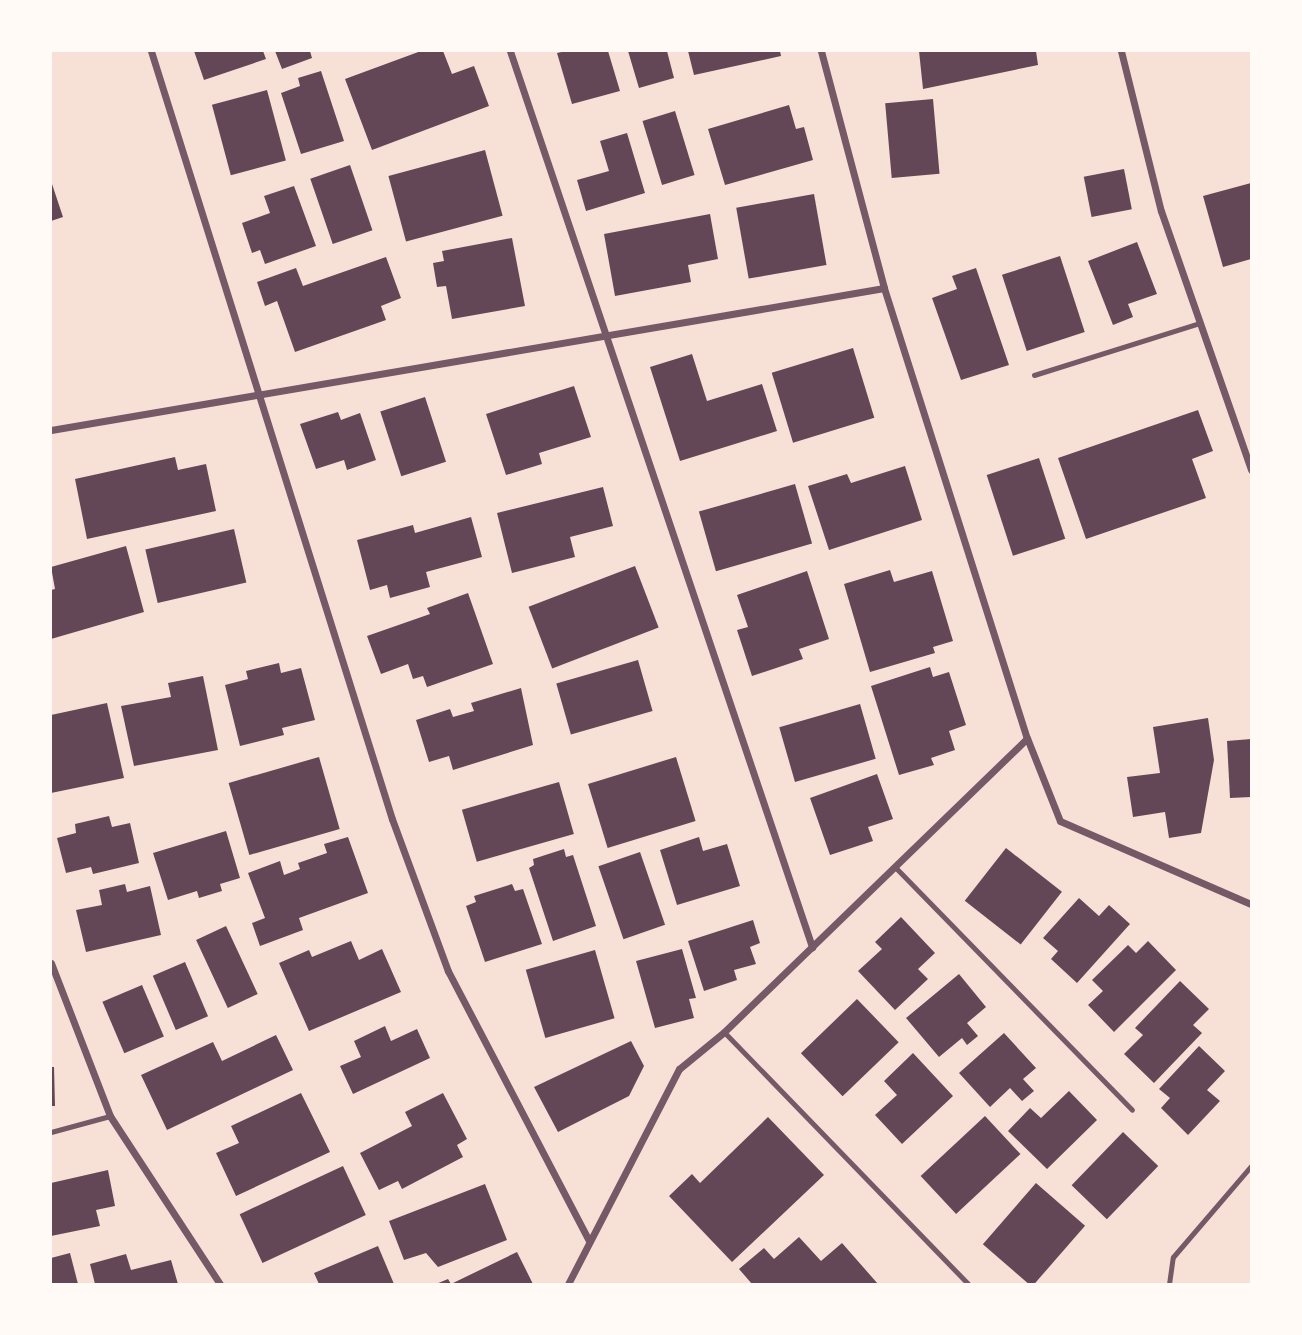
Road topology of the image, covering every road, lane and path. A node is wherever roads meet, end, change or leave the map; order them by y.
1 (151, 51) edge
2 (510, 51) edge
3 (821, 51) edge
4 (1121, 51) edge
5 (884, 288) junction
6 (1200, 323) junction
7 (606, 335) junction
8 (1034, 375) dead end
9 (261, 394) junction
10 (51, 430) edge
11 (1251, 470) edge
12 (1027, 738) junction
13 (895, 867) junction
14 (1251, 904) edge
15 (812, 947) junction
16 (51, 963) edge
17 (724, 1032) junction
18 (1132, 1110) dead end
19 (110, 1116) junction
20 (51, 1132) edge
21 (1251, 1166) edge
22 (589, 1241) junction
23 (220, 1284) edge
24 (568, 1284) edge
25 (968, 1284) edge
26 (1169, 1284) edge

1 - 9 street
2 - 7 street
3 - 5 street
4 - 6 street
5 - 7 street
5 - 12 street
6 - 8 lane
6 - 11 street
7 - 9 street
7 - 15 street
9 - 10 street
9 - 22 street
12 - 13 street
12 - 14 street
13 - 15 street
13 - 18 lane
15 - 17 street
16 - 19 street
17 - 22 street
17 - 25 lane
19 - 20 lane
19 - 23 street
21 - 26 lane
22 - 24 street

